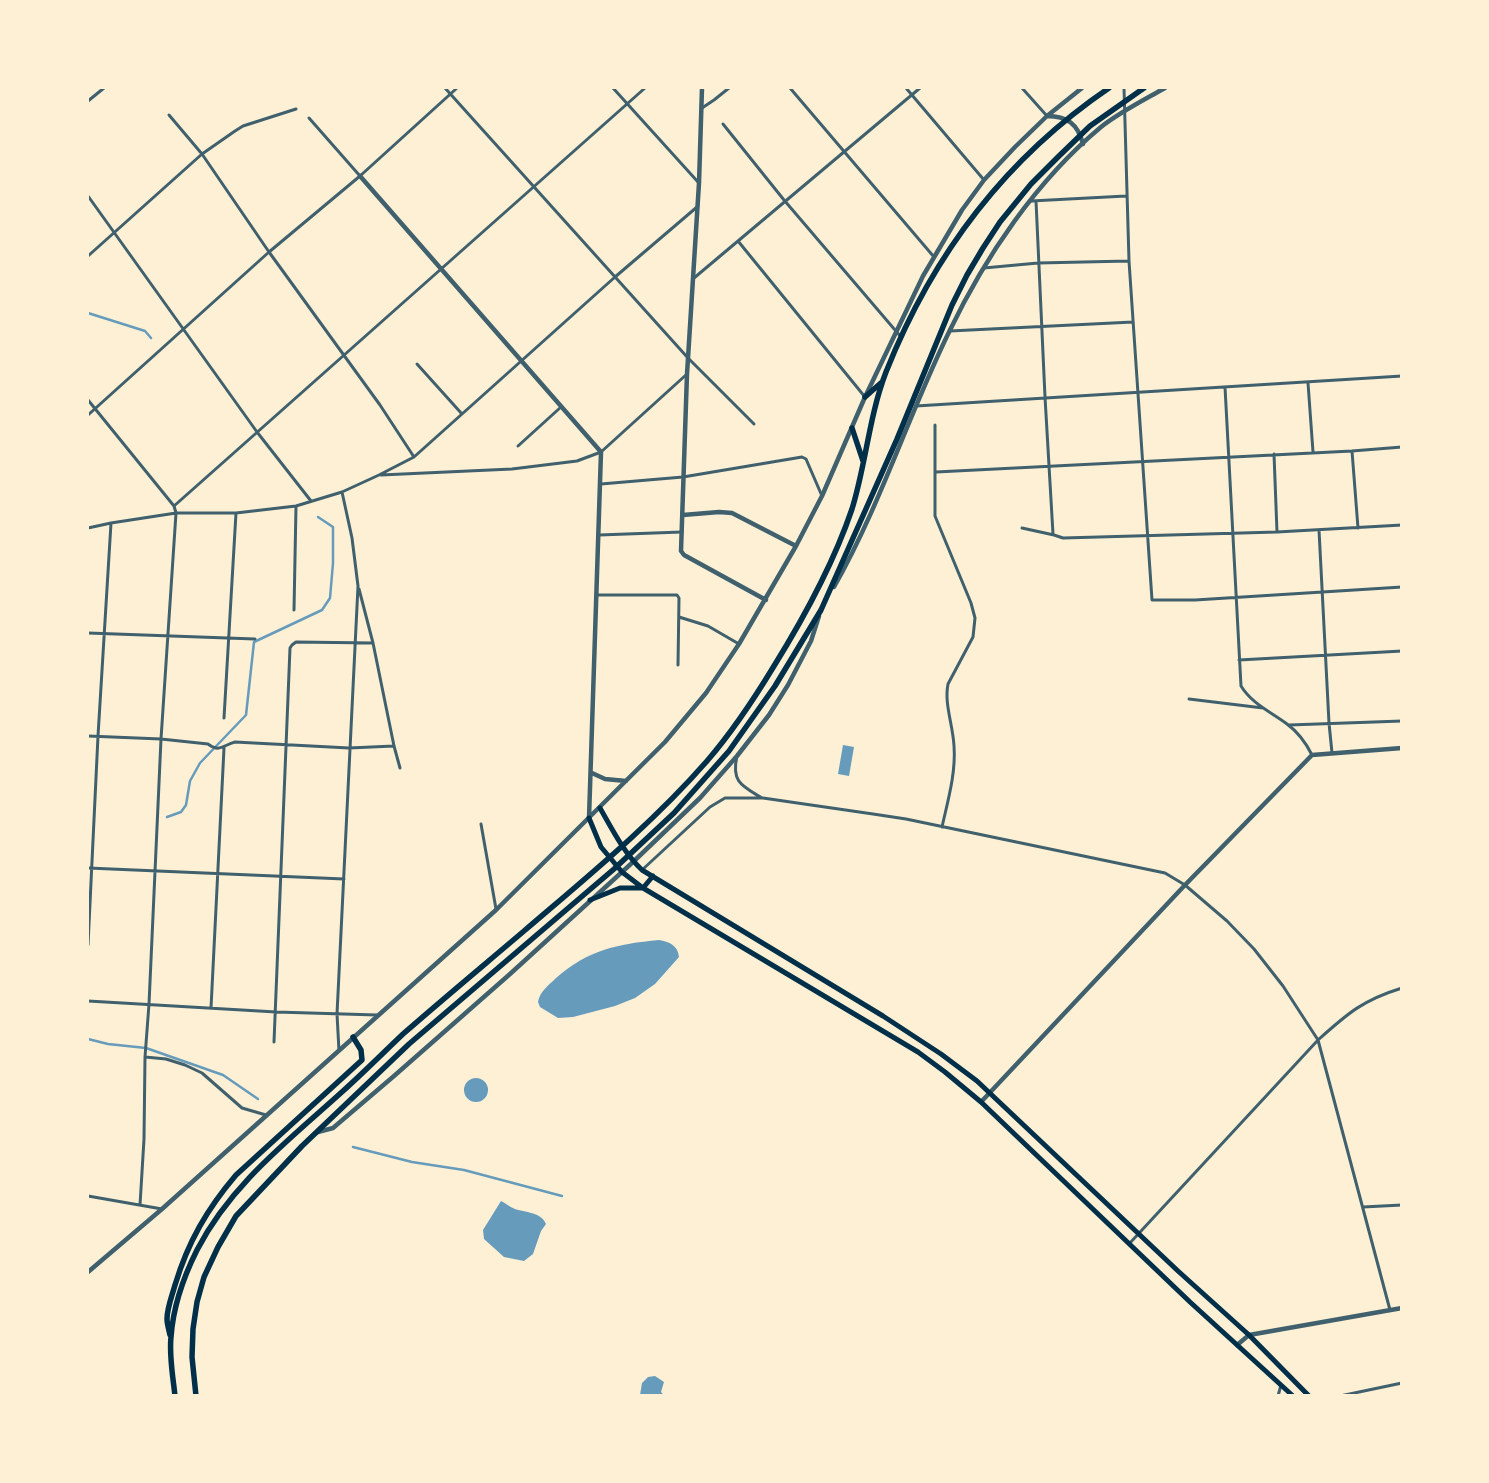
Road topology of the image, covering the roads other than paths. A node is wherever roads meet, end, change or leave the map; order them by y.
1 (104, 88) edge
2 (445, 88) edge
3 (458, 88) edge
4 (613, 88) edge
5 (645, 88) edge
6 (702, 88) edge
7 (729, 88) edge
8 (790, 88) edge
9 (906, 88) edge
10 (920, 88) edge
11 (1022, 88) edge
12 (1082, 88) edge
13 (1109, 88) edge
14 (1124, 88) edge
15 (1144, 88) edge
16 (1165, 88) edge
17 (450, 94) junction
18 (912, 94) junction
19 (88, 101) edge
20 (627, 102) junction
21 (702, 108) junction
22 (296, 110) dead end
23 (1125, 112) junction
24 (169, 115) dead end
25 (1047, 116) junction
26 (309, 118) dead end
27 (723, 124) dead end
28 (1083, 144) junction
29 (843, 151) junction
30 (202, 154) junction
31 (360, 176) junction
32 (984, 180) junction
33 (699, 183) junction
34 (533, 185) junction
35 (88, 196) edge
36 (1126, 196) junction
37 (784, 200) junction
38 (1034, 201) junction
39 (698, 207) junction
40 (114, 232) junction
41 (738, 241) junction
42 (269, 252) junction
43 (88, 256) edge
44 (934, 257) junction
45 (1129, 261) junction
46 (1038, 263) junction
47 (984, 268) junction
48 (441, 270) junction
49 (614, 277) junction
50 (694, 278) junction
51 (1133, 322) junction
52 (1042, 328) junction
53 (184, 330) junction
54 (950, 331) junction
55 (899, 335) junction
56 (344, 354) junction
57 (688, 358) junction
58 (521, 362) junction
59 (417, 364) dead end
60 (687, 374) junction
61 (1402, 376) edge
62 (882, 382) junction
63 (1308, 383) junction
64 (1225, 387) junction
65 (1137, 393) junction
66 (866, 397) junction
67 (1045, 397) junction
68 (88, 400) edge
69 (910, 406) junction
70 (917, 406) junction
71 (561, 407) junction
72 (94, 409) junction
73 (462, 414) junction
74 (88, 415) edge
75 (754, 424) dead end
76 (935, 425) dead end
77 (852, 428) junction
78 (257, 432) junction
79 (518, 446) dead end
80 (1402, 447) edge
81 (1352, 451) junction
82 (601, 452) junction
83 (1313, 452) junction
84 (1274, 454) junction
85 (414, 457) junction
86 (1228, 457) junction
87 (1142, 461) junction
88 (863, 465) junction
89 (1049, 466) junction
90 (936, 472) junction
91 (379, 476) junction
92 (684, 477) junction
93 (601, 484) junction
94 (342, 492) junction
95 (822, 496) junction
96 (311, 501) junction
97 (174, 506) junction
98 (296, 506) junction
99 (176, 513) junction
100 (236, 514) junction
101 (683, 515) junction
102 (111, 523) junction
103 (1402, 525) edge
104 (88, 528) edge
105 (1022, 528) dead end
106 (1358, 528) junction
107 (1319, 530) junction
108 (682, 532) junction
109 (1277, 532) junction
110 (1232, 533) junction
111 (1054, 534) junction
112 (599, 535) junction
113 (1148, 536) junction
114 (796, 546) junction
115 (358, 586) junction
116 (1402, 587) edge
117 (1321, 592) junction
118 (597, 596) junction
119 (1235, 598) junction
120 (766, 600) junction
121 (294, 610) dead end
122 (821, 610) junction
123 (679, 617) junction
124 (88, 633) edge
125 (104, 633) junction
126 (166, 636) junction
127 (228, 638) junction
128 (255, 640) dead end
129 (373, 643) junction
130 (354, 644) junction
131 (740, 644) junction
132 (1402, 651) edge
133 (1325, 656) junction
134 (1239, 660) junction
135 (678, 665) dead end
136 (1189, 700) dead end
137 (1263, 708) junction
138 (224, 718) dead end
139 (1402, 721) edge
140 (1329, 723) junction
141 (1288, 725) junction
142 (88, 736) edge
143 (98, 736) junction
144 (160, 739) junction
145 (286, 745) junction
146 (394, 746) junction
147 (224, 748) junction
148 (349, 748) junction
149 (1402, 748) edge
150 (1332, 752) junction
151 (1312, 755) junction
152 (737, 756) junction
153 (400, 768) dead end
154 (592, 773) junction
155 (626, 781) junction
156 (763, 798) junction
157 (591, 802) junction
158 (600, 808) junction
159 (589, 818) junction
160 (481, 824) dead end
161 (942, 827) junction
162 (634, 862) junction
163 (89, 868) edge
164 (154, 870) junction
165 (642, 870) junction
166 (622, 872) junction
167 (218, 874) junction
168 (280, 876) junction
169 (653, 876) junction
170 (344, 879) junction
171 (1185, 885) junction
172 (643, 888) junction
173 (590, 900) junction
174 (496, 910) junction
175 (88, 946) edge
176 (1402, 988) edge
177 (88, 1001) edge
178 (149, 1004) junction
179 (212, 1008) junction
180 (276, 1012) junction
181 (338, 1014) junction
182 (377, 1015) junction
183 (353, 1037) junction
184 (1318, 1040) junction
185 (274, 1042) dead end
186 (338, 1051) junction
187 (145, 1057) junction
188 (990, 1092) junction
189 (981, 1102) junction
190 (267, 1115) junction
191 (318, 1132) junction
192 (88, 1196) edge
193 (140, 1205) junction
194 (1402, 1205) edge
195 (1363, 1207) junction
196 (162, 1209) junction
197 (1139, 1234) junction
198 (1130, 1244) junction
199 (88, 1272) edge
200 (1402, 1308) edge
201 (1390, 1310) junction
202 (1249, 1335) junction
203 (170, 1339) junction
204 (1237, 1345) junction
205 (1402, 1384) edge
206 (1281, 1385) junction
207 (1298, 1386) junction
208 (175, 1396) edge
209 (196, 1396) edge
210 (1278, 1396) edge
211 (1293, 1396) edge
212 (1309, 1396) edge
213 (1340, 1396) edge

1 - 19 street
2 - 17 street
3 - 17 street
4 - 20 street
5 - 20 street
6 - 21 street
7 - 21 street
8 - 29 street
9 - 18 street
10 - 18 street
11 - 25 street
12 - 25 street
13 - 55 main road
14 - 23 street
15 - 69 main road
16 - 23 street
17 - 31 street
17 - 34 street
18 - 29 street
18 - 32 street
20 - 33 street
20 - 34 street
21 - 33 street
22 - 30 street
23 - 28 street
23 - 36 street
24 - 30 street
25 - 28 street
25 - 32 street
26 - 31 street
27 - 37 street
28 - 38 street
29 - 37 street
29 - 44 street
30 - 40 street
30 - 42 street
31 - 42 street
31 - 48 street
32 - 44 street
33 - 39 street
34 - 48 street
34 - 49 street
35 - 40 street
36 - 38 street
36 - 45 street
37 - 41 street
37 - 55 street
38 - 46 street
38 - 47 street
39 - 49 street
39 - 50 street
40 - 43 street
40 - 53 street
41 - 50 street
41 - 66 street
42 - 53 street
42 - 56 street
44 - 55 street
45 - 46 street
45 - 51 street
46 - 47 street
46 - 52 street
47 - 54 street
48 - 56 street
48 - 58 street
49 - 57 street
49 - 58 street
50 - 57 street
51 - 52 street
51 - 65 street
52 - 54 street
52 - 67 street
53 - 72 street
53 - 78 street
54 - 70 street
55 - 62 main road
55 - 66 street
56 - 78 street
56 - 85 street
57 - 60 street
57 - 75 street
58 - 71 street
58 - 73 street
59 - 73 street
60 - 82 street
60 - 92 street
61 - 63 street
62 - 66 main road
62 - 88 main road
63 - 64 street
63 - 83 street
64 - 65 street
64 - 86 street
65 - 67 street
65 - 87 street
66 - 77 street
67 - 70 street
67 - 89 street
68 - 72 street
69 - 70 street
69 - 122 main road
70 - 122 street
71 - 79 street
71 - 82 street
72 - 74 street
72 - 97 street
73 - 85 street
76 - 90 street
77 - 88 main road
77 - 95 street
78 - 96 street
78 - 97 street
80 - 81 street
81 - 83 street
81 - 106 street
82 - 91 street
82 - 93 street
83 - 84 street
84 - 86 street
84 - 109 street
85 - 91 street
86 - 87 street
86 - 110 street
87 - 89 street
87 - 113 street
88 - 203 main road
89 - 90 street
89 - 111 street
90 - 161 street
91 - 94 street
92 - 93 street
92 - 95 street
92 - 101 street
93 - 112 street
94 - 96 street
94 - 115 street
95 - 114 street
96 - 98 street
97 - 99 street
98 - 100 street
98 - 121 street
99 - 100 street
99 - 102 street
99 - 126 street
100 - 127 street
101 - 108 street
101 - 114 street
102 - 104 street
102 - 125 street
103 - 106 street
105 - 111 street
106 - 107 street
107 - 109 street
107 - 117 street
108 - 112 street
108 - 120 street
109 - 110 street
110 - 113 street
110 - 119 street
111 - 113 street
112 - 118 street
113 - 119 street
114 - 120 street
115 - 129 street
115 - 130 street
116 - 117 street
117 - 119 street
117 - 133 street
118 - 123 street
118 - 154 street
119 - 134 street
120 - 131 street
122 - 152 street
122 - 191 main road
123 - 131 street
123 - 135 street
124 - 125 street
125 - 126 street
125 - 143 street
126 - 127 street
126 - 144 street
127 - 128 street
127 - 138 street
129 - 130 street
129 - 146 street
130 - 145 street
130 - 148 street
131 - 155 street
132 - 133 street
133 - 134 street
133 - 140 street
134 - 137 street
136 - 137 street
137 - 141 street
139 - 140 street
140 - 141 street
140 - 150 street
141 - 151 street
142 - 143 street
143 - 144 street
143 - 163 street
144 - 147 street
144 - 164 street
145 - 147 street
145 - 148 street
145 - 168 street
146 - 148 street
146 - 153 street
147 - 167 street
148 - 170 street
149 - 150 street
150 - 151 street
151 - 171 street
152 - 156 street
152 - 162 street
154 - 155 street
154 - 157 street
155 - 158 street
156 - 161 street
156 - 165 street
157 - 158 street
157 - 159 street
158 - 159 street
158 - 162 main road
159 - 166 main road
159 - 174 street
160 - 174 street
161 - 171 street
162 - 165 main road
162 - 166 street
163 - 164 street
163 - 175 street
164 - 167 street
164 - 178 street
165 - 169 main road
166 - 172 main road
166 - 173 street
167 - 168 street
167 - 179 street
168 - 170 street
168 - 180 street
169 - 172 main road
169 - 188 main road
170 - 181 street
171 - 184 street
171 - 188 street
172 - 173 main road
172 - 189 main road
173 - 191 street
174 - 182 street
176 - 184 street
177 - 178 street
178 - 179 street
178 - 187 street
179 - 180 street
180 - 181 street
180 - 185 street
181 - 182 street
181 - 186 street
182 - 183 street
183 - 186 street
183 - 203 main road
184 - 195 street
184 - 197 street
186 - 190 street
187 - 190 street
187 - 193 street
188 - 189 street
188 - 197 main road
189 - 198 main road
190 - 196 street
191 - 209 main road
192 - 193 street
193 - 196 street
194 - 195 street
195 - 201 street
196 - 199 street
197 - 198 street
197 - 202 main road
198 - 204 main road
200 - 201 street
201 - 202 street
202 - 204 street
202 - 207 main road
203 - 208 main road
204 - 206 main road
205 - 213 street
206 - 207 main road
206 - 210 street
206 - 211 main road
207 - 212 main road

